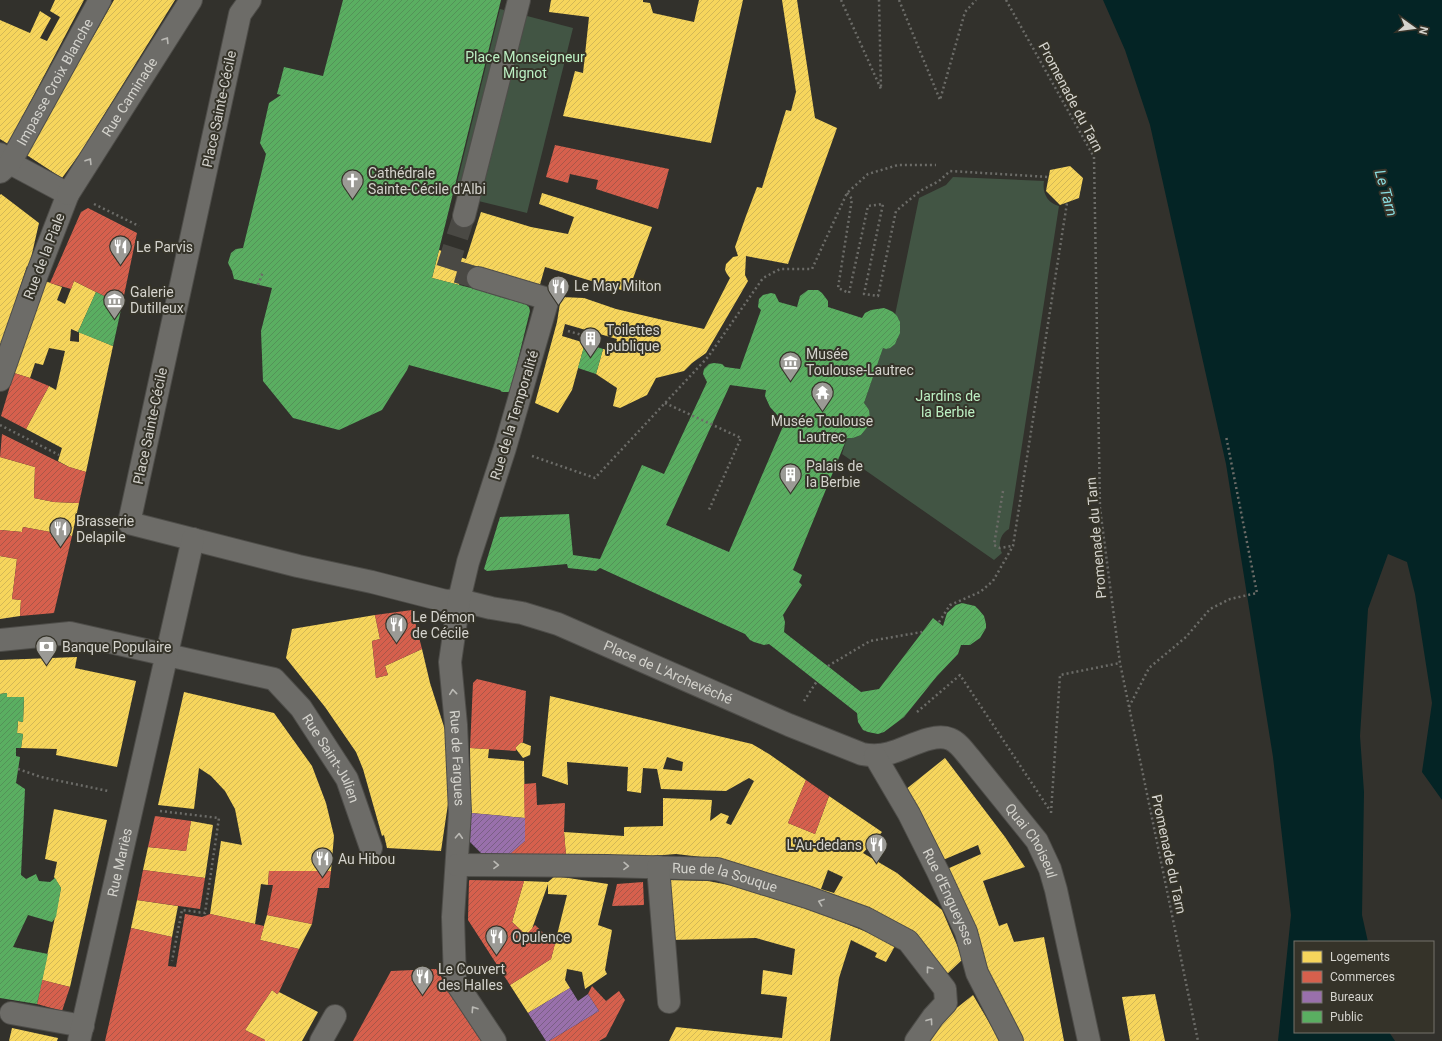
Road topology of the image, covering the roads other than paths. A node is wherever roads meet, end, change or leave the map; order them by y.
1 (100, 0) edge
2 (191, 0) edge
3 (250, 0) edge
4 (519, 0) edge
5 (3, 163) edge
6 (68, 194) junction
7 (464, 216) tunnel mouth
8 (478, 278) tunnel mouth
9 (0, 380) edge
10 (193, 539) junction
11 (459, 600) junction
12 (0, 640) edge
13 (166, 656) junction
14 (875, 756) junction
15 (371, 848) dead end
16 (457, 865) junction
17 (658, 867) junction
18 (669, 1002) dead end
19 (11, 1013) dead end
20 (335, 1016) dead end
21 (81, 1033) edge
22 (321, 1041) edge
23 (496, 1041) edge
24 (916, 1041) edge
25 (1012, 1041) edge
26 (1089, 1041) edge

1 - 5 street, Impasse Croix Blanche
6 -> 2 street, Rue Caminade
3 - 10 street, Place Sainte-Cécile
4 - 7 street
5 - 6 street, Rue de la Piale
6 - 9 street, Rue de la Piale
8 - 11 street, Rue de la Temporalité
10 - 11 street, Place Sainte-Cécile
10 - 13 street, Rue Mariès
11 - 14 street, Place de L'Archevêché
16 -> 11 street, Rue de Fargues
12 - 13 street
13 - 15 street, Rue Saint-Julien
13 - 21 street, Rue Mariès
14 - 25 street, Rue d'Engueysse
14 - 26 street, Quai Choiseul
16 -> 17 street, Rue de la Souque
23 -> 16 street, Rue de Fargues
17 - 18 street
24 -> 17 street, Rue de la Souque
19 - 21 street
20 - 22 street

